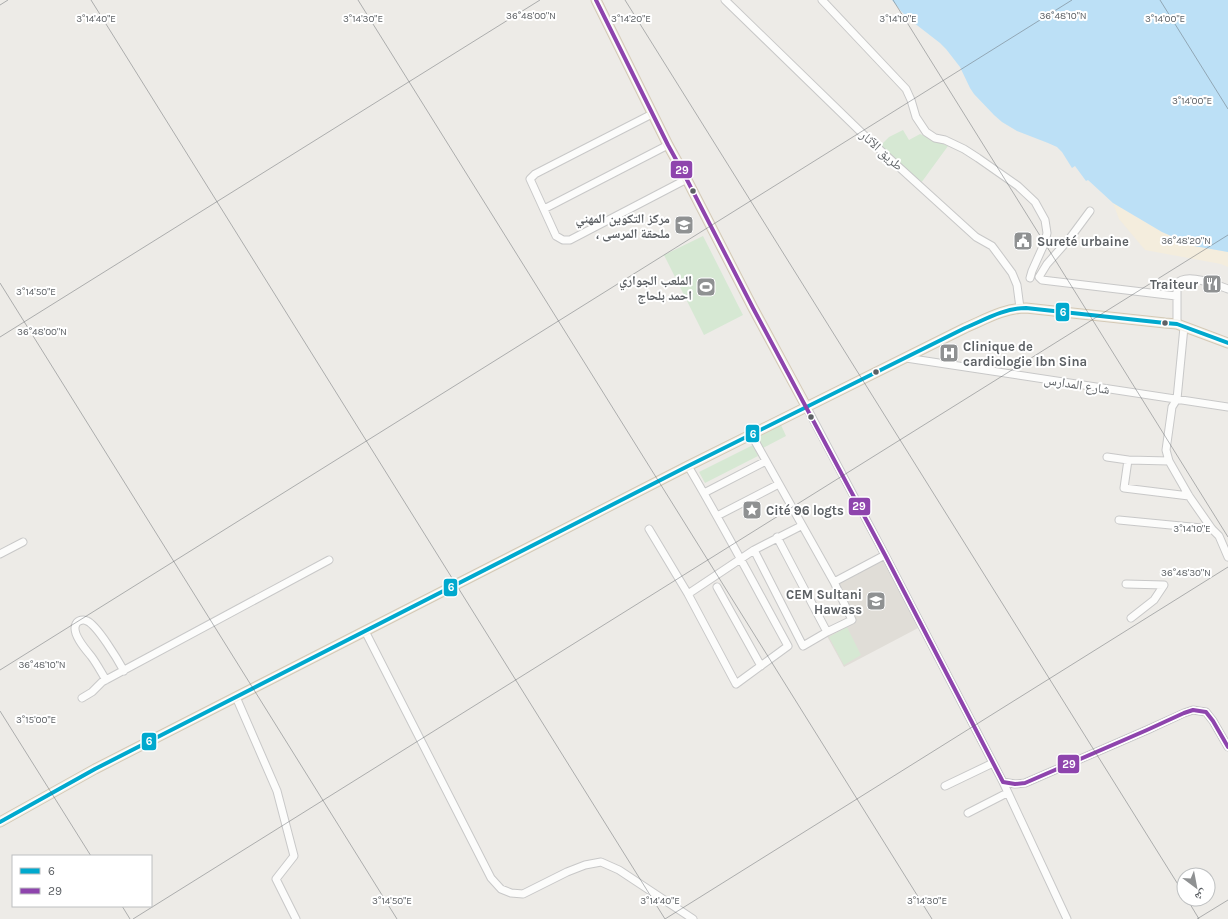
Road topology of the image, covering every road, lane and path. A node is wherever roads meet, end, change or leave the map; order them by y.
1 (596, 0) edge
2 (725, 0) edge
3 (822, 0) edge
4 (652, 114) junction
5 (668, 145) junction
6 (687, 179) junction
7 (544, 209) junction
8 (1090, 211) dead end
9 (1031, 274) junction
10 (1039, 277) junction
11 (1017, 285) junction
12 (1228, 289) edge
13 (1176, 296) junction
14 (1020, 308) junction
15 (1181, 326) junction
16 (1228, 343) edge
17 (906, 358) junction
18 (1177, 399) junction
19 (806, 406) junction
20 (1228, 407) edge
21 (751, 434) junction
22 (1106, 457) dead end
23 (1128, 460) junction
24 (766, 461) junction
25 (1169, 461) junction
26 (688, 466) junction
27 (779, 484) junction
28 (704, 493) junction
29 (1189, 496) junction
30 (717, 516) junction
31 (1119, 520) dead end
32 (801, 526) junction
33 (649, 528) dead end
34 (1212, 529) junction
35 (777, 537) junction
36 (23, 542) dead end
37 (754, 550) junction
38 (0, 554) edge
39 (885, 554) junction
40 (1228, 557) edge
41 (740, 559) junction
42 (329, 560) dead end
43 (834, 582) junction
44 (1126, 584) dead end
45 (717, 587) dead end
46 (688, 594) junction
47 (1130, 618) dead end
48 (365, 631) junction
49 (827, 632) junction
50 (761, 666) junction
51 (124, 671) junction
52 (106, 680) junction
53 (236, 697) junction
54 (82, 698) dead end
55 (1228, 747) edge
56 (993, 763) junction
57 (1003, 782) junction
58 (945, 786) dead end
59 (1008, 793) junction
60 (968, 813) dead end
61 (0, 822) edge
62 (296, 919) edge
63 (694, 919) edge
64 (1067, 919) edge

1 - 4 main road
2 - 11 street, طريق الآثار
3 - 9 street
4 - 5 main road
4 - 7 street
5 - 6 main road
5 - 7 street
6 - 7 street
6 - 19 main road
8 - 10 street
9 - 10 street
9 - 11 street
10 - 13 street
11 - 14 street, طريق الآثار
12 - 13 street
13 - 15 street
14 - 15 main road
14 - 17 main road
15 - 16 main road
15 - 18 street
17 - 18 street, شارع المدارس
17 - 19 main road
18 - 20 street, شارع المدارس
18 - 25 street
19 - 21 main road
19 - 39 street
21 - 24 street
21 - 26 main road
22 - 23 street
23 - 25 street
23 - 29 street
24 - 27 street
24 - 28 street
25 - 29 street
26 - 28 street
26 - 48 main road
27 - 30 street
27 - 32 street
28 - 30 street
29 - 34 street
30 - 41 street
31 - 34 street
32 - 35 street
32 - 43 street
33 - 46 street
34 - 40 street
35 - 37 street
35 - 49 street
36 - 38 street
37 - 41 street
37 - 49 street
39 - 43 street
39 - 56 street
41 - 46 street
41 - 50 street
42 - 51 street
43 - 49 street
44 - 47 street
45 - 50 street
46 - 50 street
48 - 53 main road
48 - 63 street
51 - 52 street
51 - 52 street
52 - 54 street
53 - 61 main road
53 - 62 street
55 - 57 street
56 - 57 street
56 - 58 street
57 - 59 street
59 - 60 street
59 - 64 street

